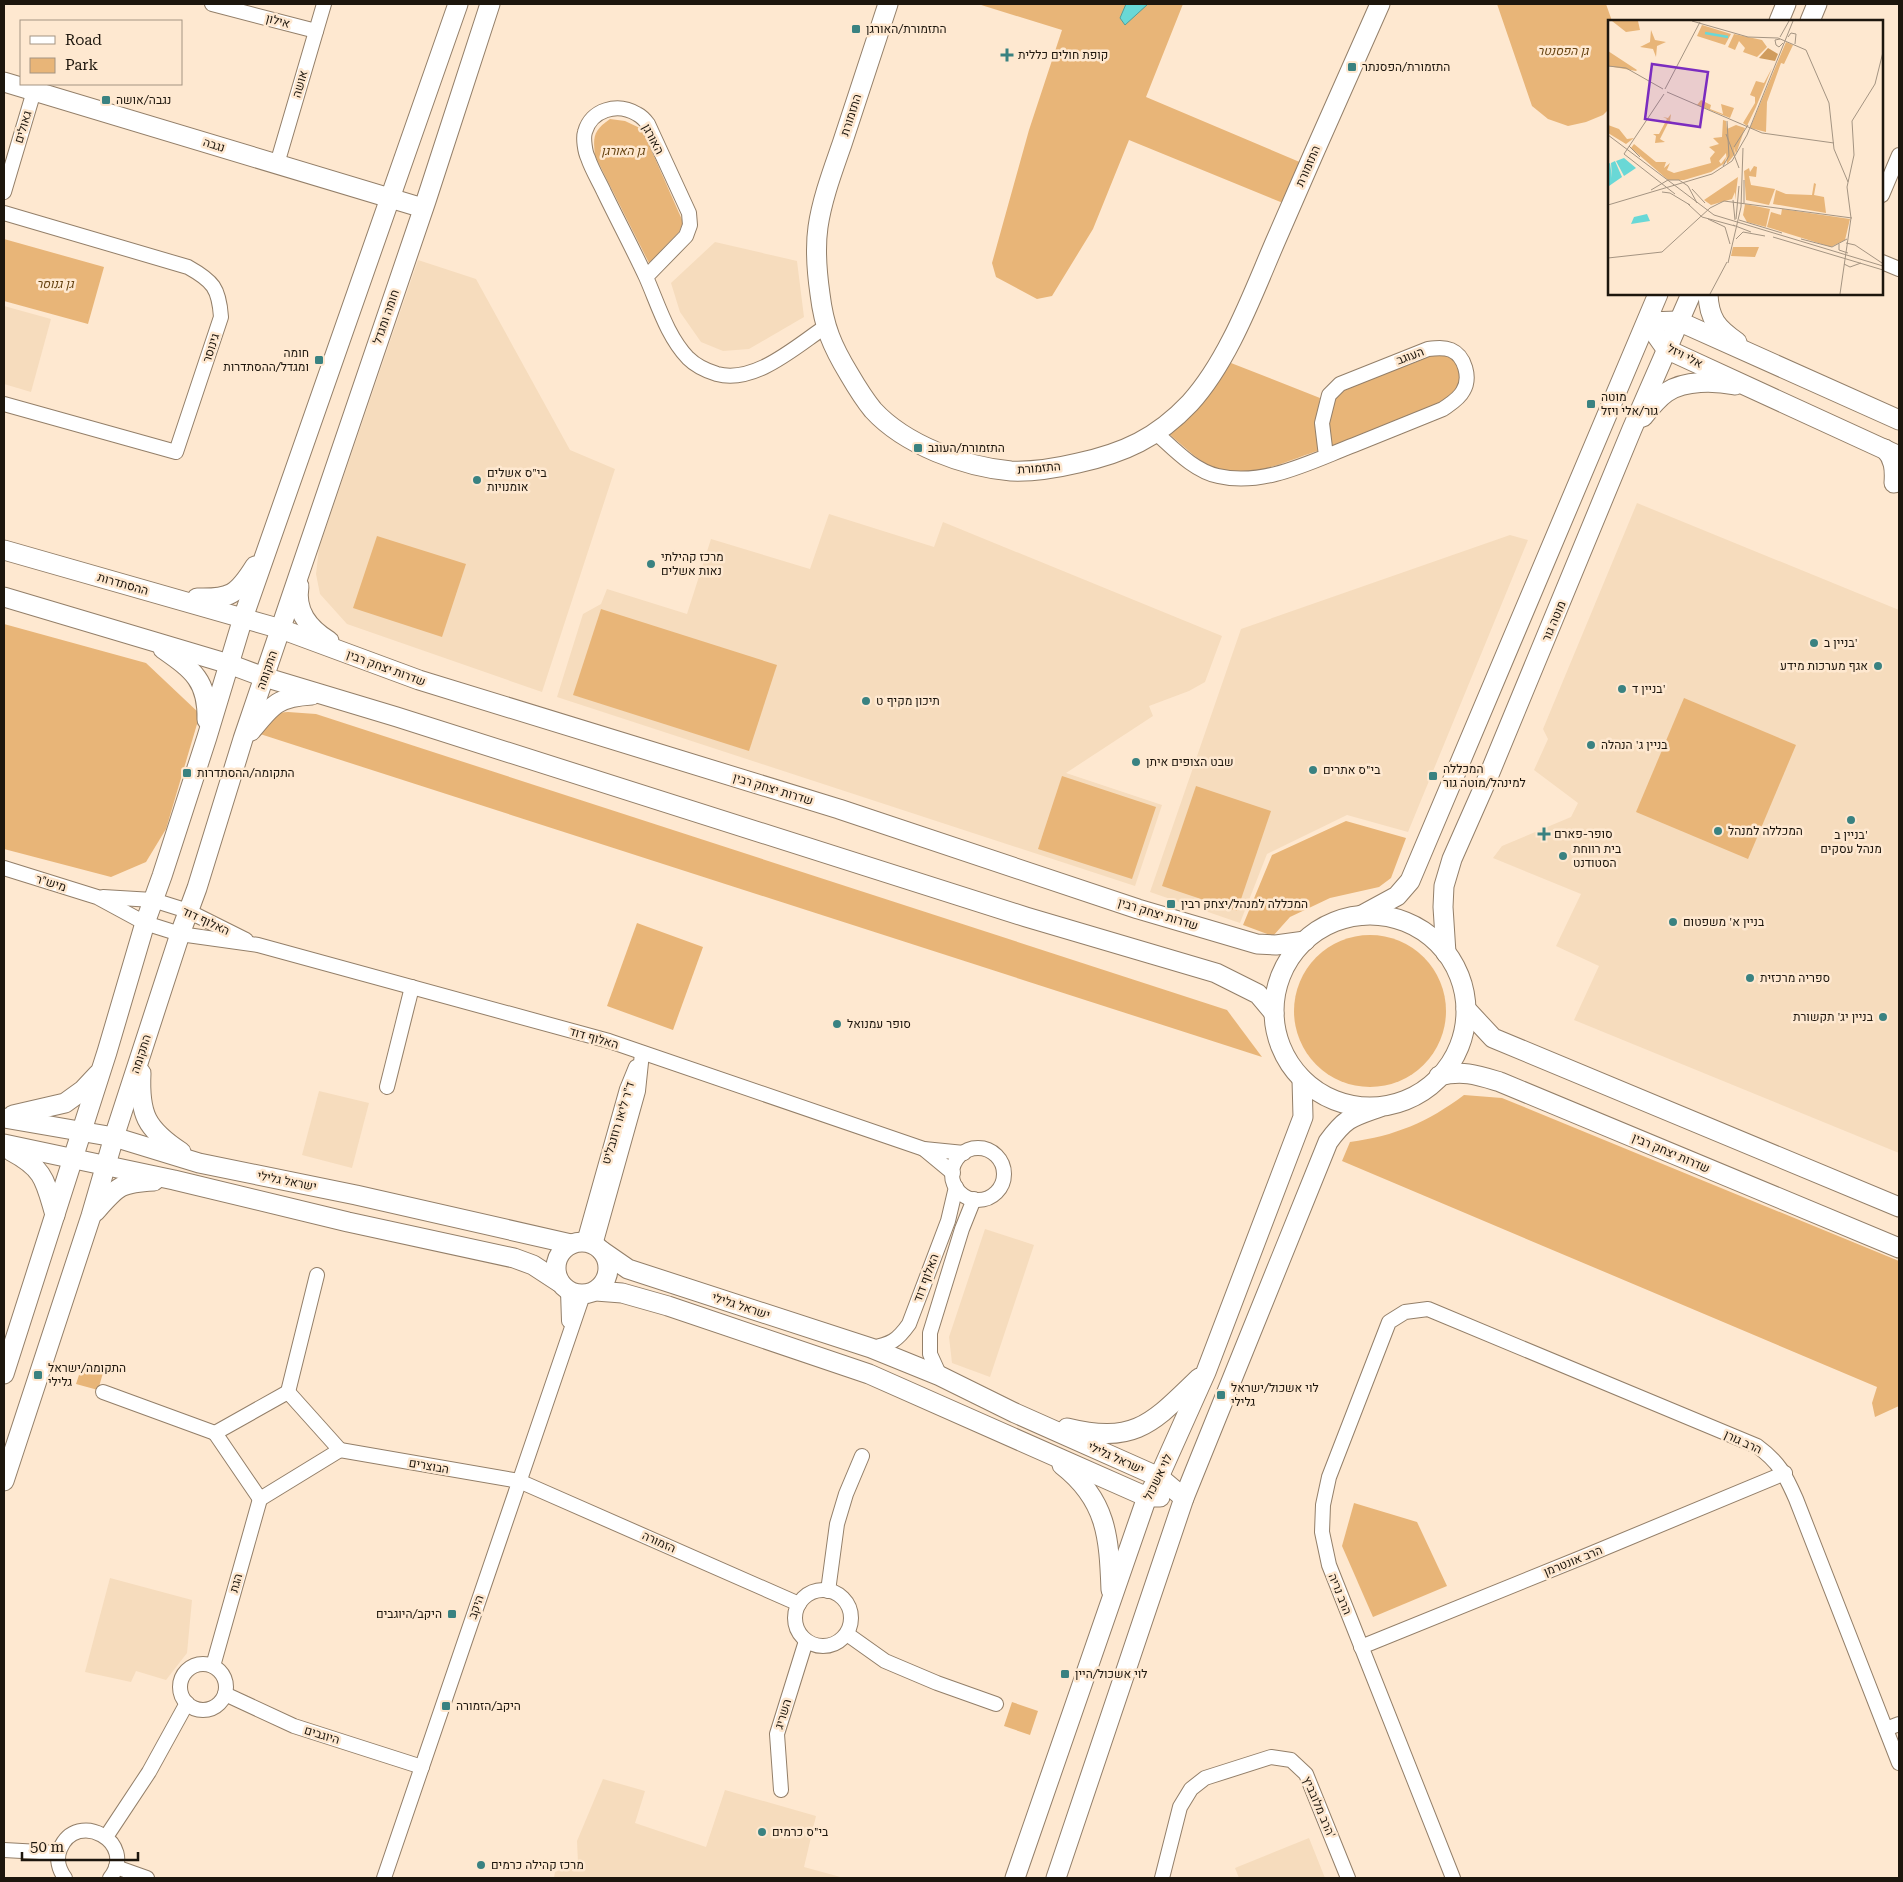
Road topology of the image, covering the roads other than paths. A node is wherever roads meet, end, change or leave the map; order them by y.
1 (212, 4) edge
2 (324, 4) edge
3 (458, 4) edge
4 (490, 4) edge
5 (888, 4) edge
6 (1380, 4) edge
7 (1786, 4) edge
8 (1817, 4) edge
9 (1779, 20) edge
10 (1810, 20) edge
11 (316, 31) junction
12 (4, 82) edge
13 (34, 91) junction
14 (1899, 155) edge
15 (277, 164) junction
16 (4, 192) edge
17 (1883, 193) edge
18 (391, 198) junction
19 (423, 208) junction
20 (4, 213) edge
21 (1883, 262) edge
22 (1899, 269) edge
23 (646, 277) junction
24 (1658, 295) edge
25 (1691, 295) edge
26 (1708, 295) edge
27 (1678, 321) junction
28 (1647, 322) junction
29 (825, 327) junction
30 (1666, 349) junction
31 (1758, 357) junction
32 (1756, 389) junction
33 (4, 404) edge
34 (1899, 420) edge
35 (1632, 429) junction
36 (1156, 433) junction
37 (1892, 452) edge
38 (1326, 456) junction
39 (1894, 483) dead end
40 (270, 540) junction
41 (4, 550) edge
42 (302, 567) junction
43 (158, 594) junction
44 (4, 597) edge
45 (243, 618) junction
46 (280, 629) junction
47 (151, 641) junction
48 (349, 654) junction
49 (229, 664) junction
50 (264, 677) junction
51 (326, 695) junction
52 (207, 737) junction
53 (244, 739) junction
54 (4, 868) edge
55 (98, 897) junction
56 (153, 900) junction
57 (188, 911) junction
58 (1362, 915) junction
59 (145, 922) junction
60 (180, 934) junction
61 (1305, 941) junction
62 (258, 946) junction
63 (1446, 953) junction
64 (412, 987) junction
65 (1466, 1009) junction
66 (1274, 1013) junction
67 (142, 1052) junction
68 (642, 1052) junction
69 (105, 1057) junction
70 (1439, 1076) junction
71 (1302, 1079) junction
72 (387, 1087) dead end
73 (1380, 1106) junction
74 (4, 1118) edge
75 (82, 1130) junction
76 (114, 1137) junction
77 (4, 1145) edge
78 (924, 1149) junction
79 (964, 1153) junction
80 (73, 1159) junction
81 (198, 1163) junction
82 (106, 1166) junction
83 (953, 1173) junction
84 (174, 1180) junction
85 (956, 1187) junction
86 (974, 1199) junction
87 (1899, 1207) edge
88 (55, 1215) junction
89 (91, 1216) junction
90 (588, 1246) junction
91 (1899, 1248) edge
92 (317, 1275) dead end
93 (577, 1290) junction
94 (1405, 1312) joint
95 (870, 1348) junction
96 (1206, 1372) junction
97 (4, 1374) edge
98 (940, 1376) junction
99 (103, 1392) dead end
100 (288, 1392) junction
101 (1016, 1413) junction
102 (215, 1433) junction
103 (340, 1450) junction
104 (1041, 1450) junction
105 (862, 1456) dead end
106 (1785, 1473) junction
107 (1159, 1477) junction
108 (4, 1481) edge
109 (519, 1481) junction
110 (1147, 1496) junction
111 (1184, 1498) junction
112 (260, 1499) junction
113 (828, 1591) junction
114 (1111, 1600) junction
115 (799, 1604) junction
116 (847, 1634) junction
117 (806, 1641) junction
118 (1361, 1647) junction
119 (213, 1666) junction
120 (224, 1694) junction
121 (187, 1703) junction
122 (996, 1704) dead end
123 (1899, 1724) edge
124 (1886, 1729) junction
125 (1899, 1763) edge
126 (422, 1766) junction
127 (781, 1790) dead end
128 (106, 1837) junction
129 (4, 1850) edge
130 (58, 1853) junction
131 (113, 1872) edge
132 (65, 1878) edge
133 (147, 1878) edge
134 (384, 1878) edge
135 (1015, 1878) edge
136 (1056, 1878) edge
137 (1162, 1878) edge
138 (1348, 1878) edge
139 (1453, 1878) edge

1 - 11 street, אילון
2 - 11 street, אושה
3 - 18 main road
4 - 19 main road, חומה ומגדל
5 - 29 main road, התזמורת
6 - 36 main road, התזמורת
7 - 9 main road
8 - 10 main road
11 - 15 street, אושה
12 - 13 main road, נגבה
13 - 15 main road, נגבה
13 - 16 street, גאולים
14 - 17 street
15 - 18 main road, נגבה
18 - 19 main road, נגבה
18 - 40 main road
19 - 42 main road, חומה ומגדל
20 - 33 street, גינוסר
21 - 22 street
23 - 23 street, האורגן
23 - 29 street, האורגן
24 - 28 main road
25 - 27 main road, מוטה גור
26 - 31 main road
27 - 28 main road
27 - 30 main road, מוטה גור
27 - 31 main road
28 - 30 main road, אלי ויזל
28 - 58 main road
29 - 36 main road, התזמורת
30 - 32 main road, אלי ויזל
30 - 35 main road, מוטה גור
31 - 34 main road
32 - 35 main road
32 - 37 main road, אלי ויזל
35 - 63 main road, מוטה גור
36 - 38 street, העוגב
37 - 39 main road
38 - 38 street, העוגב
40 - 43 main road
40 - 45 main road
41 - 43 main road, ההסתדרות
42 - 46 main road, חומה ומגדל
42 - 48 main road
43 - 45 main road, ההסתדרות
44 - 47 main road
45 - 46 main road, שדרות יצחק רבין
45 - 49 main road
46 - 48 main road, שדרות יצחק רבין
46 - 50 main road, התקומה
47 - 49 main road
47 - 52 main road
48 - 61 main road, שדרות יצחק רבין
49 - 50 main road
49 - 52 main road
50 - 51 main road
50 - 53 main road, התקומה
51 - 53 main road
51 - 66 main road
52 - 56 main road
53 - 57 main road, התקומה
54 - 55 street, מיש"ר
55 - 56 street, מיש"ר
55 - 59 street, מיש"ר
56 - 57 street, האלוף דוד
56 - 59 main road
57 - 60 main road, התקומה
57 - 62 street, האלוף דוד
58 - 61 main road
58 - 63 main road
59 - 60 street, מיש"ר
59 - 69 main road
60 - 62 street, האלוף דוד
60 - 67 main road, התקומה
61 - 66 main road
62 - 64 street, האלוף דוד
63 - 65 main road
64 - 68 street, האלוף דוד
64 - 72 street
65 - 70 main road
65 - 87 main road
66 - 71 main road
67 - 76 main road, התקומה
67 - 81 main road
68 - 78 street, האלוף דוד
68 - 90 street, ד"ר ליאו רוזנבליט
69 - 74 main road
69 - 75 main road
70 - 73 main road
70 - 91 main road, שדרות יצחק רבין
71 - 73 main road
71 - 96 main road, לוי אשכול
73 - 111 main road
74 - 75 main road, ישראל גלילי
75 - 76 main road, ישראל גלילי
75 - 80 main road
76 - 81 main road, ישראל גלילי
76 - 82 main road, התקומה
77 - 80 main road, ישראל גלילי
77 - 88 main road
78 - 79 street, האלוף דוד
78 - 83 street, האלוף דוד
79 - 83 street
79 - 86 street
80 - 82 main road, ישראל גלילי
80 - 88 main road
81 - 90 main road, ישראל גלילי
82 - 84 main road, ישראל גלילי
82 - 89 main road, התקומה
83 - 85 street
84 - 89 main road
84 - 93 main road, ישראל גלילי
85 - 86 street
85 - 95 street, האלוף דוד
86 - 98 street, האלוף דוד
88 - 97 main road
89 - 108 main road, התקומה
90 - 93 main road
90 - 93 main road
90 - 95 main road, ישראל גלילי
92 - 100 street
93 - 104 main road, ישראל גלילי
93 - 109 street, היקב
94 - 106 street, הרב גורן
94 - 118 street, הרב נריה
95 - 98 main road, ישראל גלילי
96 - 101 main road
96 - 107 main road, לוי אשכול
98 - 101 main road, ישראל גלילי
99 - 102 street
100 - 102 street
100 - 103 street
101 - 107 main road, ישראל גלילי
102 - 112 street
103 - 109 street, הבוצרים
103 - 112 street
104 - 110 main road, ישראל גלילי
104 - 114 main road
105 - 113 street
106 - 118 street, הרב אונטרמן
106 - 124 street, הרב גורן
107 - 110 main road, לוי אשכול
107 - 111 main road, ישראל גלילי
109 - 115 street, הזמורה
109 - 126 street, היקב
110 - 111 main road, ישראל גלילי
110 - 114 main road, לוי אשכול
111 - 136 main road
112 - 119 street, הגת
113 - 115 street
113 - 116 street
114 - 135 main road, לוי אשכול
115 - 117 street
116 - 117 street
116 - 122 street
117 - 127 street, השריג
118 - 139 street, הרב נריה
119 - 120 street
119 - 121 street
120 - 121 street
120 - 126 street, היוגבים
121 - 128 street
123 - 124 street
124 - 125 street, הרב גורן
126 - 134 street, היקב
128 - 130 street
128 - 131 street
129 - 130 street
130 - 132 street
131 - 133 street
137 - 138 street, הרב מלובביץ'

